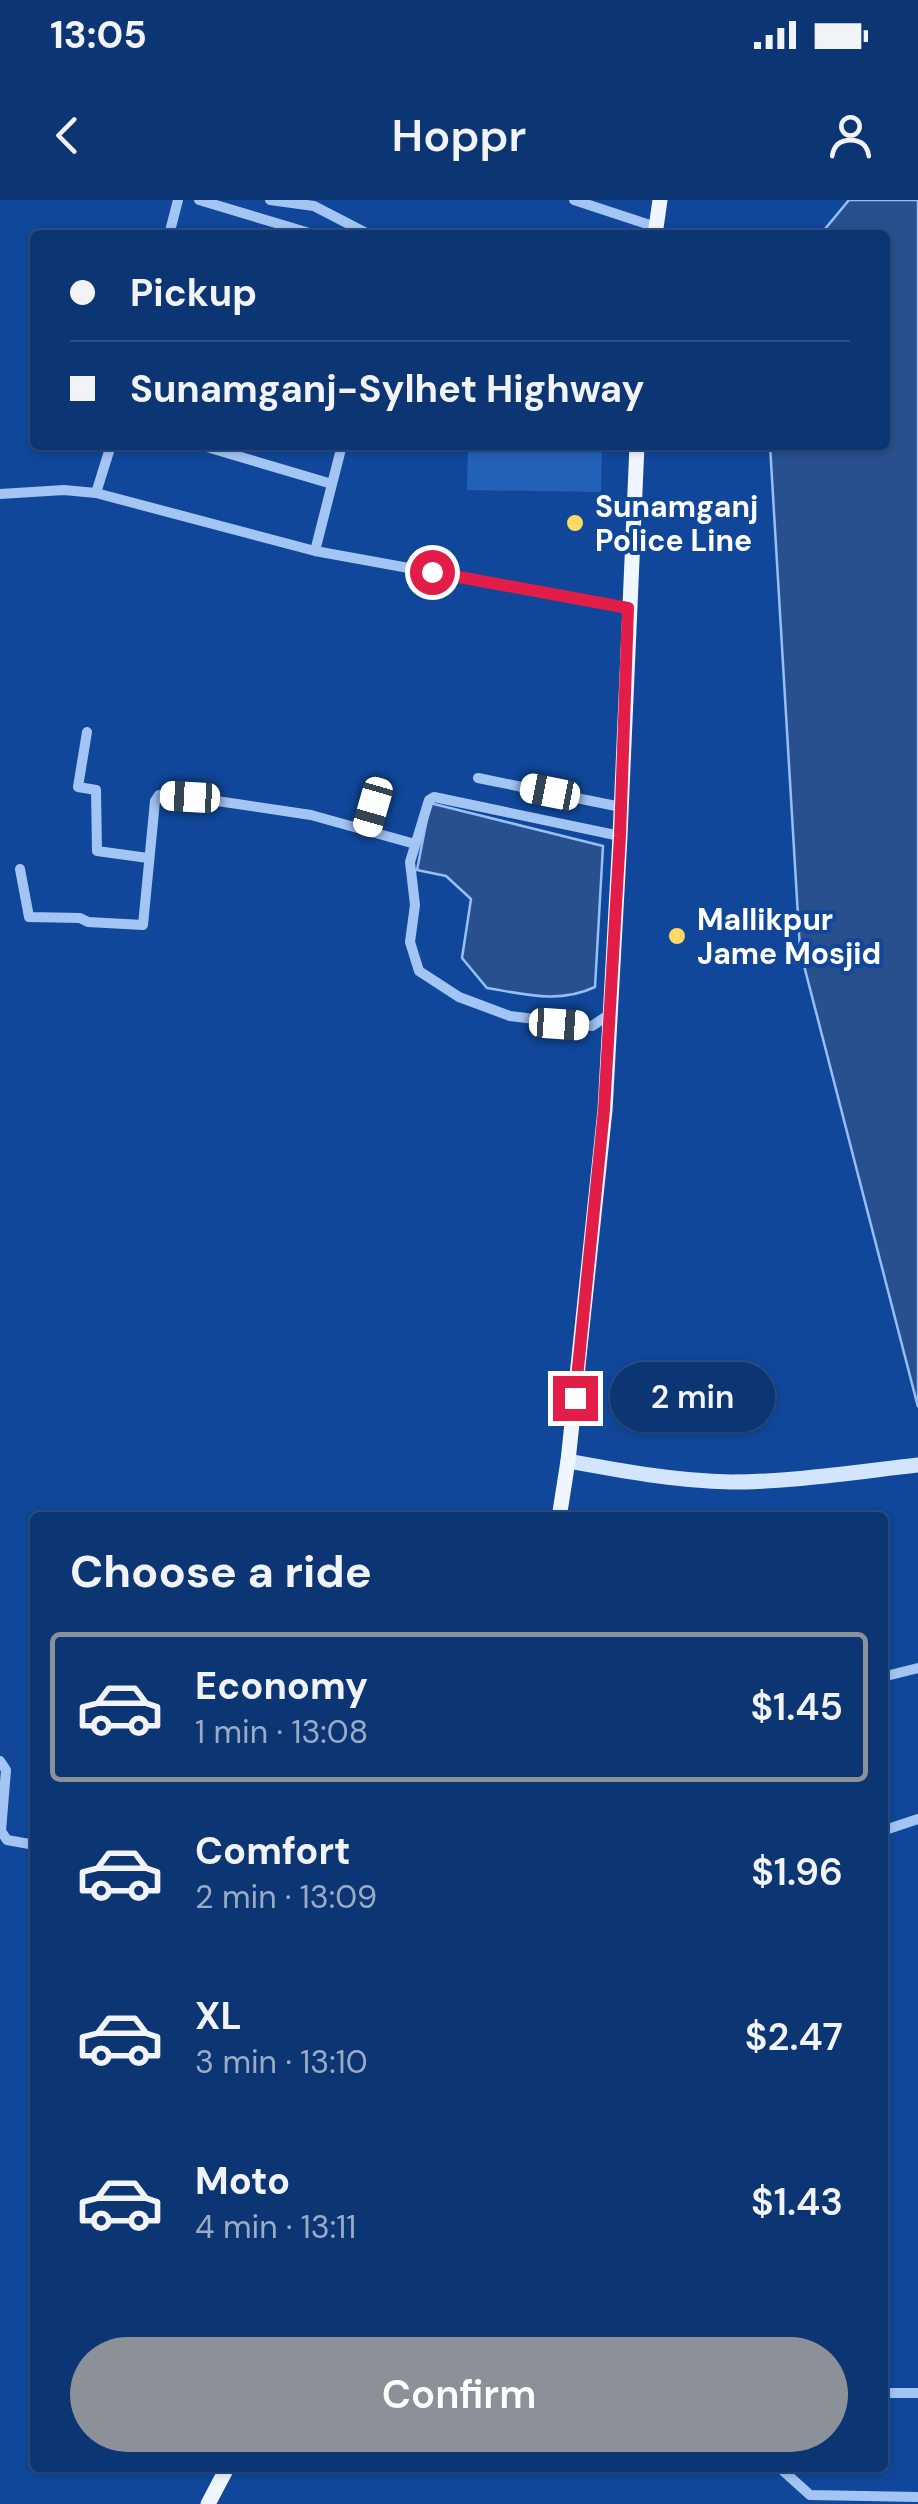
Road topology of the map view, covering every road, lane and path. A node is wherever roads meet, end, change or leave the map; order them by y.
1 (178, 200) edge
2 (199, 200) edge
3 (270, 200) edge
4 (574, 200) edge
5 (660, 200) edge
6 (170, 230) edge
7 (299, 230) edge
8 (360, 230) edge
9 (653, 230) edge
10 (656, 230) edge
11 (109, 450) edge
12 (217, 450) edge
13 (341, 450) edge
14 (637, 450) edge
15 (332, 484) junction
16 (96, 493) junction
17 (0, 494) edge
18 (315, 551) junction
19 (628, 608) junction
20 (87, 732) dead end
21 (478, 778) dead end
22 (380, 783) dead end
23 (621, 807) junction
24 (366, 832) junction
25 (620, 836) junction
26 (415, 844) junction
27 (148, 858) junction
28 (20, 869) dead end
29 (610, 1014) junction
30 (568, 1461) junction
31 (918, 1465) edge
32 (560, 1512) edge
33 (918, 1668) edge
34 (888, 1676) edge
35 (0, 1761) edge
36 (918, 1819) edge
37 (888, 1829) edge
38 (30, 1844) edge
39 (918, 2393) edge
40 (888, 2394) edge
41 (226, 2472) edge
42 (784, 2472) edge
43 (918, 2497) edge
44 (208, 2504) edge

1 - 6 street
2 - 7 street
3 - 8 street
4 - 9 street
5 - 10 main road
11 - 16 street
12 - 15 street
13 - 15 street
14 - 19 main road
15 - 18 street
16 - 17 street
16 - 18 street
18 - 19 street
19 - 23 main road
20 - 27 street
21 - 23 street
22 - 24 street
23 - 25 main road
24 - 26 street
24 - 27 street
25 - 26 street
25 - 29 main road
26 - 29 street
27 - 28 street
29 - 30 main road
30 - 31 main road
30 - 32 main road
33 - 34 street
35 - 38 street
36 - 37 street
39 - 40 street
41 - 44 main road
42 - 43 street

